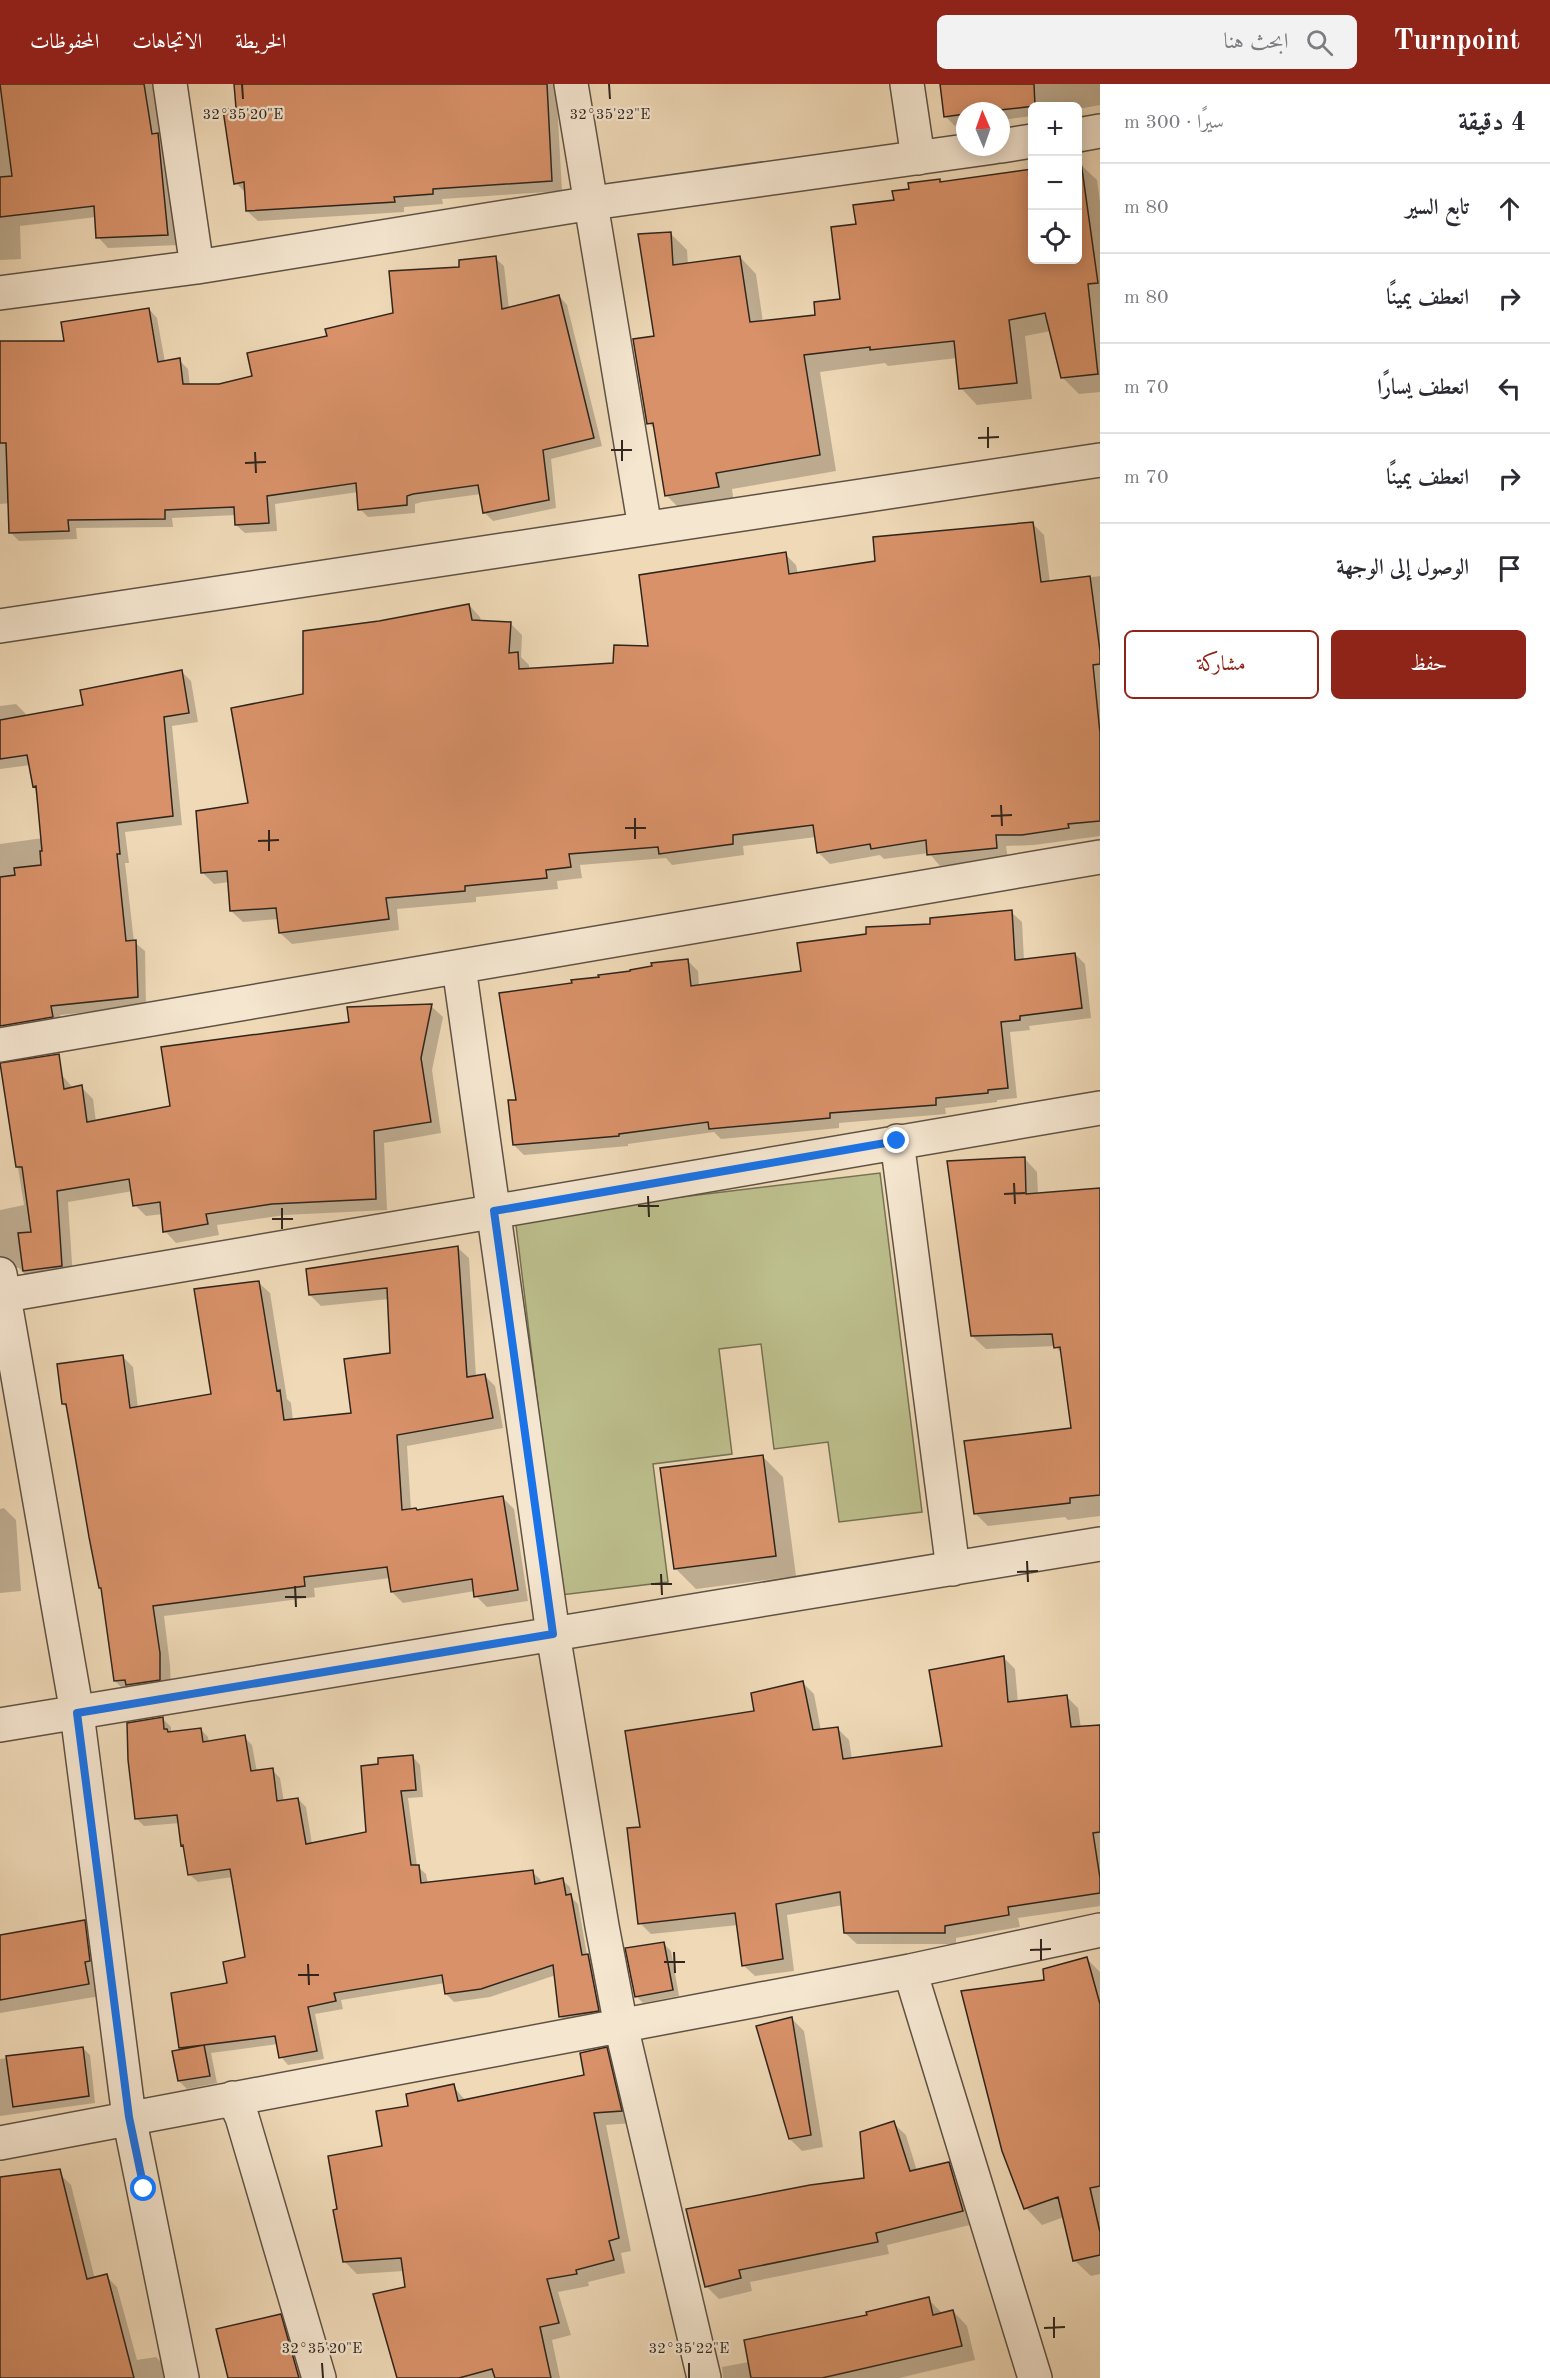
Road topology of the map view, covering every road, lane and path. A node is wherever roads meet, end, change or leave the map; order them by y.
1 (171, 84) edge
2 (571, 84) edge
3 (907, 84) edge
4 (1100, 131) edge
5 (1082, 134) edge
6 (1028, 142) edge
7 (1010, 145) edge
8 (956, 152) edge
9 (918, 158) junction
10 (592, 203) junction
11 (197, 267) junction
12 (0, 293) edge
13 (1100, 459) edge
14 (645, 528) junction
15 (0, 626) edge
16 (1100, 857) edge
17 (459, 967) junction
18 (0, 1045) edge
19 (1100, 1108) edge
20 (897, 1141) junction
21 (494, 1211) junction
22 (1, 1288) edge
23 (1100, 1544) edge
24 (953, 1569) junction
25 (553, 1634) junction
26 (77, 1713) junction
27 (0, 1725) edge
28 (1100, 1930) edge
29 (910, 1971) junction
30 (621, 2026) junction
31 (233, 2098) junction
32 (129, 2117) junction
33 (0, 2143) edge
34 (182, 2378) edge
35 (319, 2378) edge
36 (704, 2378) edge
37 (1035, 2378) edge

1 - 11 street
2 - 10 street
3 - 9 street
4 - 5 street
6 - 7 street
8 - 9 street
9 - 10 street
10 - 11 street
10 - 14 street
11 - 12 street
13 - 14 street
14 - 15 street
16 - 17 street
17 - 18 street
17 - 21 street
19 - 20 street
20 - 21 street
20 - 24 street
21 - 22 street
21 - 25 street
22 - 26 street
23 - 24 street
24 - 25 street
25 - 26 street
25 - 30 street
26 - 27 street
26 - 32 street
28 - 29 street
29 - 30 street
29 - 37 street
30 - 31 street
30 - 36 street
31 - 32 street
31 - 35 street
32 - 33 street
32 - 34 street

